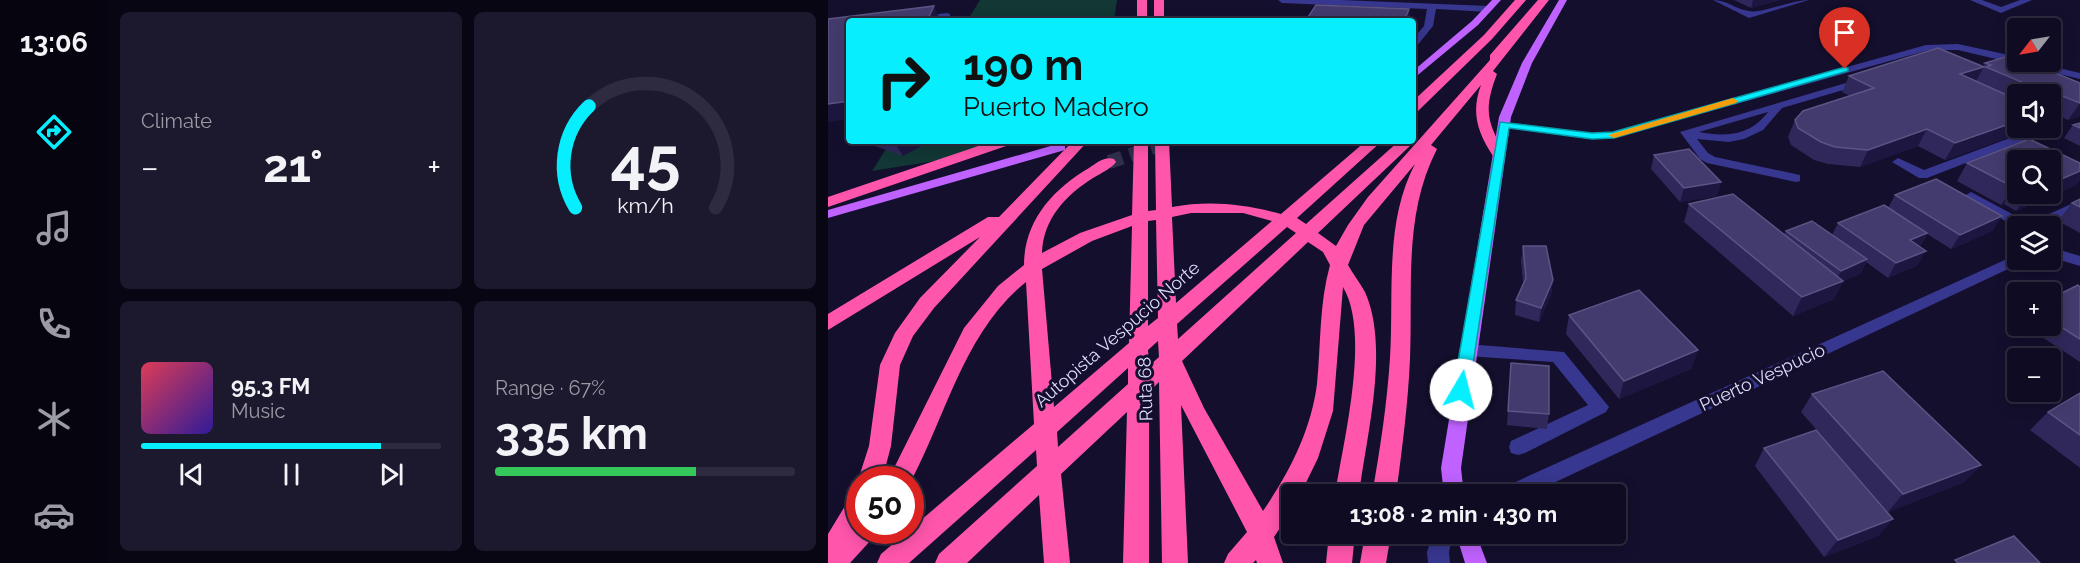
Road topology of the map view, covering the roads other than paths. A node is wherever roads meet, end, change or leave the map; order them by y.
1 (1142, 0) edge
2 (1159, 0) edge
3 (1282, 0) edge
4 (1497, 0) edge
5 (1521, 0) edge
6 (1544, 0) edge
7 (1563, 0) edge
8 (1717, 0) edge
9 (1805, 0) edge
10 (1974, 0) edge
11 (2028, 0) edge
12 (1359, 2) edge
13 (1330, 3) junction
14 (1432, 7) junction
15 (1489, 9) junction
16 (1317, 12) edge
17 (947, 16) dead end
18 (930, 18) edge
19 (1142, 18) edge
20 (1159, 18) edge
21 (1416, 41) edge
22 (1929, 47) junction
23 (1940, 57) edge
24 (2007, 58) edge
25 (1465, 60) junction
26 (1496, 61) junction
27 (1998, 66) edge
28 (2061, 71) edge
29 (1416, 73) edge
30 (2080, 76) edge
31 (1875, 78) edge
32 (2049, 81) edge
33 (1416, 91) edge
34 (1416, 105) edge
35 (1776, 107) junction
36 (1665, 120) junction
37 (1504, 125) junction
38 (1416, 132) edge
39 (1686, 132) junction
40 (2020, 138) edge
41 (998, 144) edge
42 (1078, 144) edge
43 (1141, 144) edge
44 (1162, 144) edge
45 (1373, 144) edge
46 (1404, 144) edge
47 (1061, 147) dead end
48 (1497, 153) junction
49 (1109, 162) tunnel mouth
50 (1898, 162) dead end
51 (1796, 178) dead end
52 (1034, 190) junction
53 (1971, 196) edge
54 (828, 202) edge
55 (2080, 204) edge
56 (828, 214) edge
57 (2007, 216) edge
58 (2054, 216) edge
59 (2061, 255) edge
60 (2080, 261) edge
61 (2007, 264) edge
62 (828, 323) edge
63 (1467, 350) junction
64 (1179, 401) junction
65 (1518, 447) dead end
66 (874, 466) edge
67 (908, 466) edge
68 (1348, 484) edge
69 (1385, 484) edge
70 (1453, 484) edge
71 (1531, 484) edge
72 (846, 527) edge
73 (850, 544) edge
74 (1341, 544) edge
75 (1376, 544) edge
76 (1440, 544) edge
77 (1469, 544) edge
78 (828, 556) edge
79 (832, 563) edge
80 (890, 563) edge
81 (948, 563) edge
82 (1057, 563) edge
83 (1136, 563) edge
84 (1176, 563) edge
85 (1237, 563) edge
86 (1270, 563) edge
87 (1339, 563) edge
88 (1373, 563) edge
89 (1439, 563) edge
90 (1476, 563) edge

1 - 19 highway
2 - 20 highway
3 - 13 street
4 - 15 main road
5 - 25 highway
6 - 26 highway
7 - 37 main road
8 - 9 street
10 - 11 street
12 - 13 street
12 - 14 street
13 - 16 street
14 - 15 street
14 - 21 street
15 - 29 main road
17 - 18 street
22 - 23 street
22 - 24 street
22 - 36 street
25 - 33 highway
25 - 34 highway
26 - 38 highway
26 - 48 highway
26 - 69 highway
26 - 85 highway
27 - 32 street
28 - 30 street
31 - 35 street
35 - 39 street
35 - 39 street
36 - 37 street
36 - 39 street
37 - 48 main road
39 - 51 street
40 - 50 street
41 - 54 highway
42 - 52 highway
43 - 83 highway, Ruta 68
44 - 64 highway, Ruta 68
45 - 80 highway, Autopista Vespucio Norte
46 - 81 highway
47 - 56 main road
48 - 63 main road
49 - 82 highway
52 - 62 highway
52 - 66 highway
53 - 57 street
55 - 58 street
59 - 60 street
61 - 71 street, Puerto Vespucio
63 - 65 street
63 - 70 main road
64 - 84 highway, Ruta 68
64 - 86 highway
67 - 68 highway
72 - 78 highway
73 - 79 highway
74 - 87 highway
75 - 88 highway
76 - 89 street
77 - 90 main road

